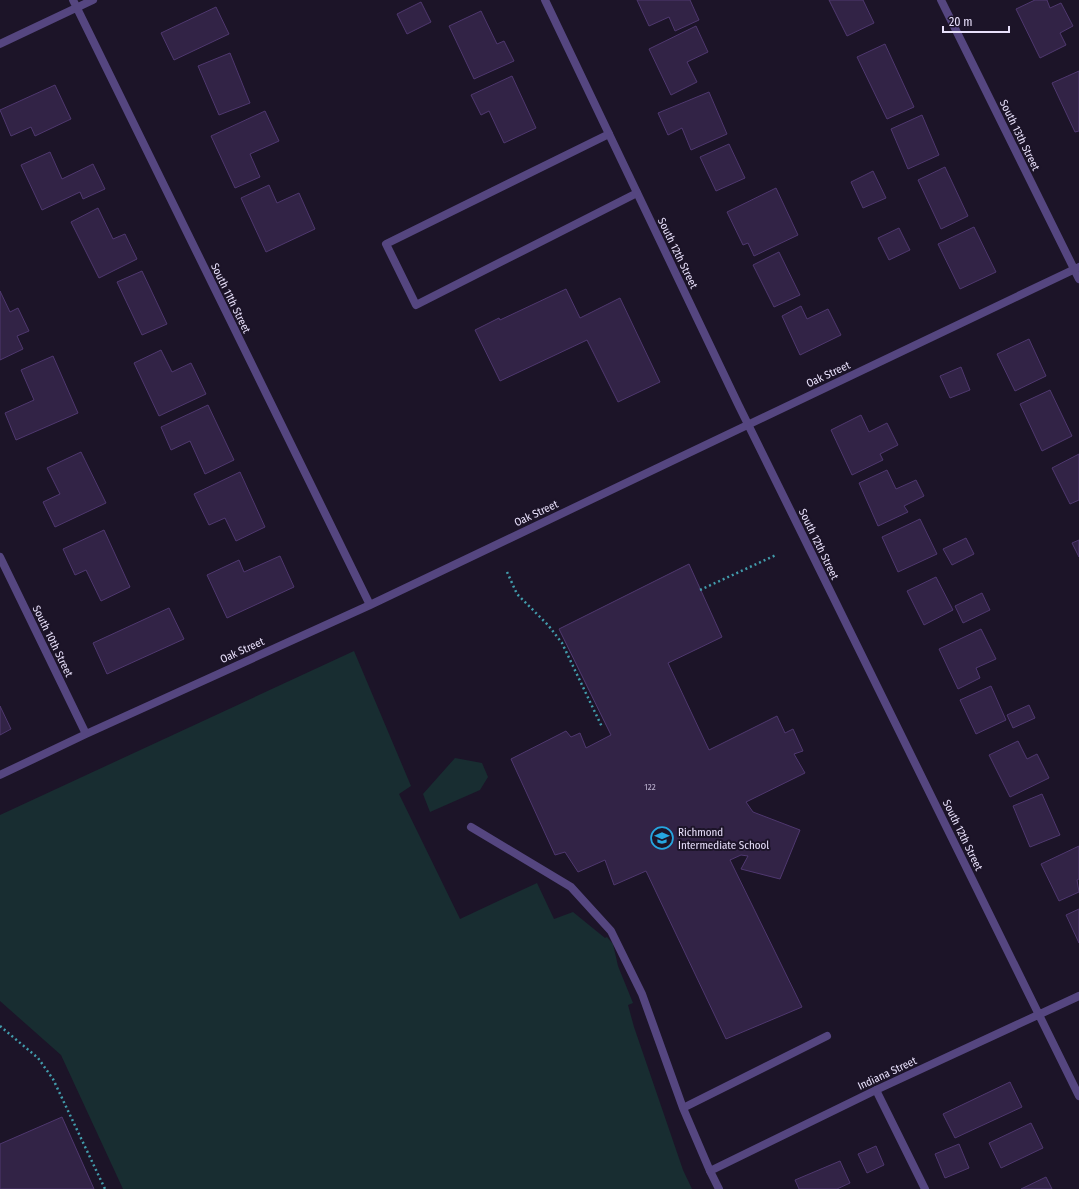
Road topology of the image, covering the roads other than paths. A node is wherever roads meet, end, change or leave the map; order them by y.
1 (93, 0) edge
2 (545, 0) edge
3 (941, 0) edge
4 (75, 4) edge
5 (0, 44) edge
6 (609, 134) junction
7 (638, 194) junction
8 (1077, 268) edge
9 (1079, 279) edge
10 (748, 424) junction
11 (0, 557) edge
12 (370, 605) junction
13 (86, 734) junction
14 (0, 775) edge
15 (471, 827) dead end
16 (1079, 996) edge
17 (1039, 1015) junction
18 (827, 1036) dead end
19 (876, 1090) junction
20 (1079, 1096) edge
21 (683, 1108) junction
22 (711, 1173) junction
23 (719, 1189) edge
24 (924, 1189) edge

1 - 4 street
2 - 6 street, South 12th Street
3 - 8 street, South 13th Street
4 - 5 street
4 - 12 street, South 11th Street
6 - 7 street, South 12th Street
6 - 7 street
7 - 10 street, South 12th Street
8 - 9 street, South 13th Street
8 - 10 street, Oak Street
10 - 12 street, Oak Street
10 - 17 street, South 12th Street
11 - 13 street, South 10th Street
12 - 13 street, Oak Street
13 - 14 street, Oak Street
15 - 21 street
16 - 17 street, Indiana Street
17 - 19 street, Indiana Street
17 - 20 street, South 12th Street
18 - 21 street
19 - 22 street, Indiana Street
19 - 24 street
21 - 22 street
22 - 23 street

